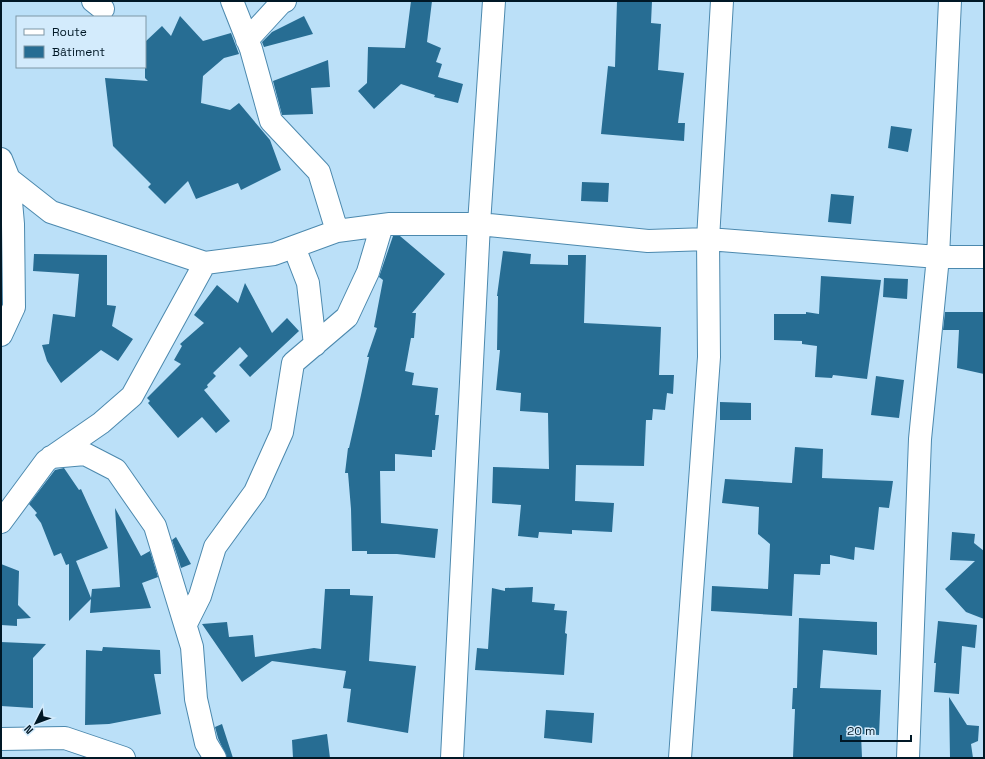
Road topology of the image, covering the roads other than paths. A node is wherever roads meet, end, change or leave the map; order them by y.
1 (232, 1) edge
2 (285, 1) edge
3 (494, 1) edge
4 (722, 1) edge
5 (950, 1) edge
6 (247, 40) junction
7 (5, 169) edge
8 (479, 224) junction
9 (382, 225) junction
10 (337, 231) junction
11 (708, 239) junction
12 (294, 247) junction
13 (938, 257) junction
14 (984, 257) edge
15 (206, 263) junction
16 (1, 335) edge
17 (315, 345) junction
18 (51, 457) junction
19 (1, 522) edge
20 (186, 624) junction
21 (1, 739) edge
22 (124, 758) edge
23 (215, 758) edge
24 (452, 758) edge
25 (680, 758) edge
26 (908, 758) edge

1 - 6 street
2 - 6 street
3 - 8 street
4 - 11 street
5 - 13 street
6 - 10 street
7 - 15 street
7 - 16 street
8 - 9 street
8 - 11 street
8 - 24 street
9 - 10 street
9 - 17 street
10 - 12 street
11 - 13 street
11 - 25 street
12 - 15 street
12 - 17 street
13 - 14 street
13 - 26 street
15 - 18 street
17 - 20 street
18 - 19 street
18 - 20 street
20 - 23 street
21 - 22 street

